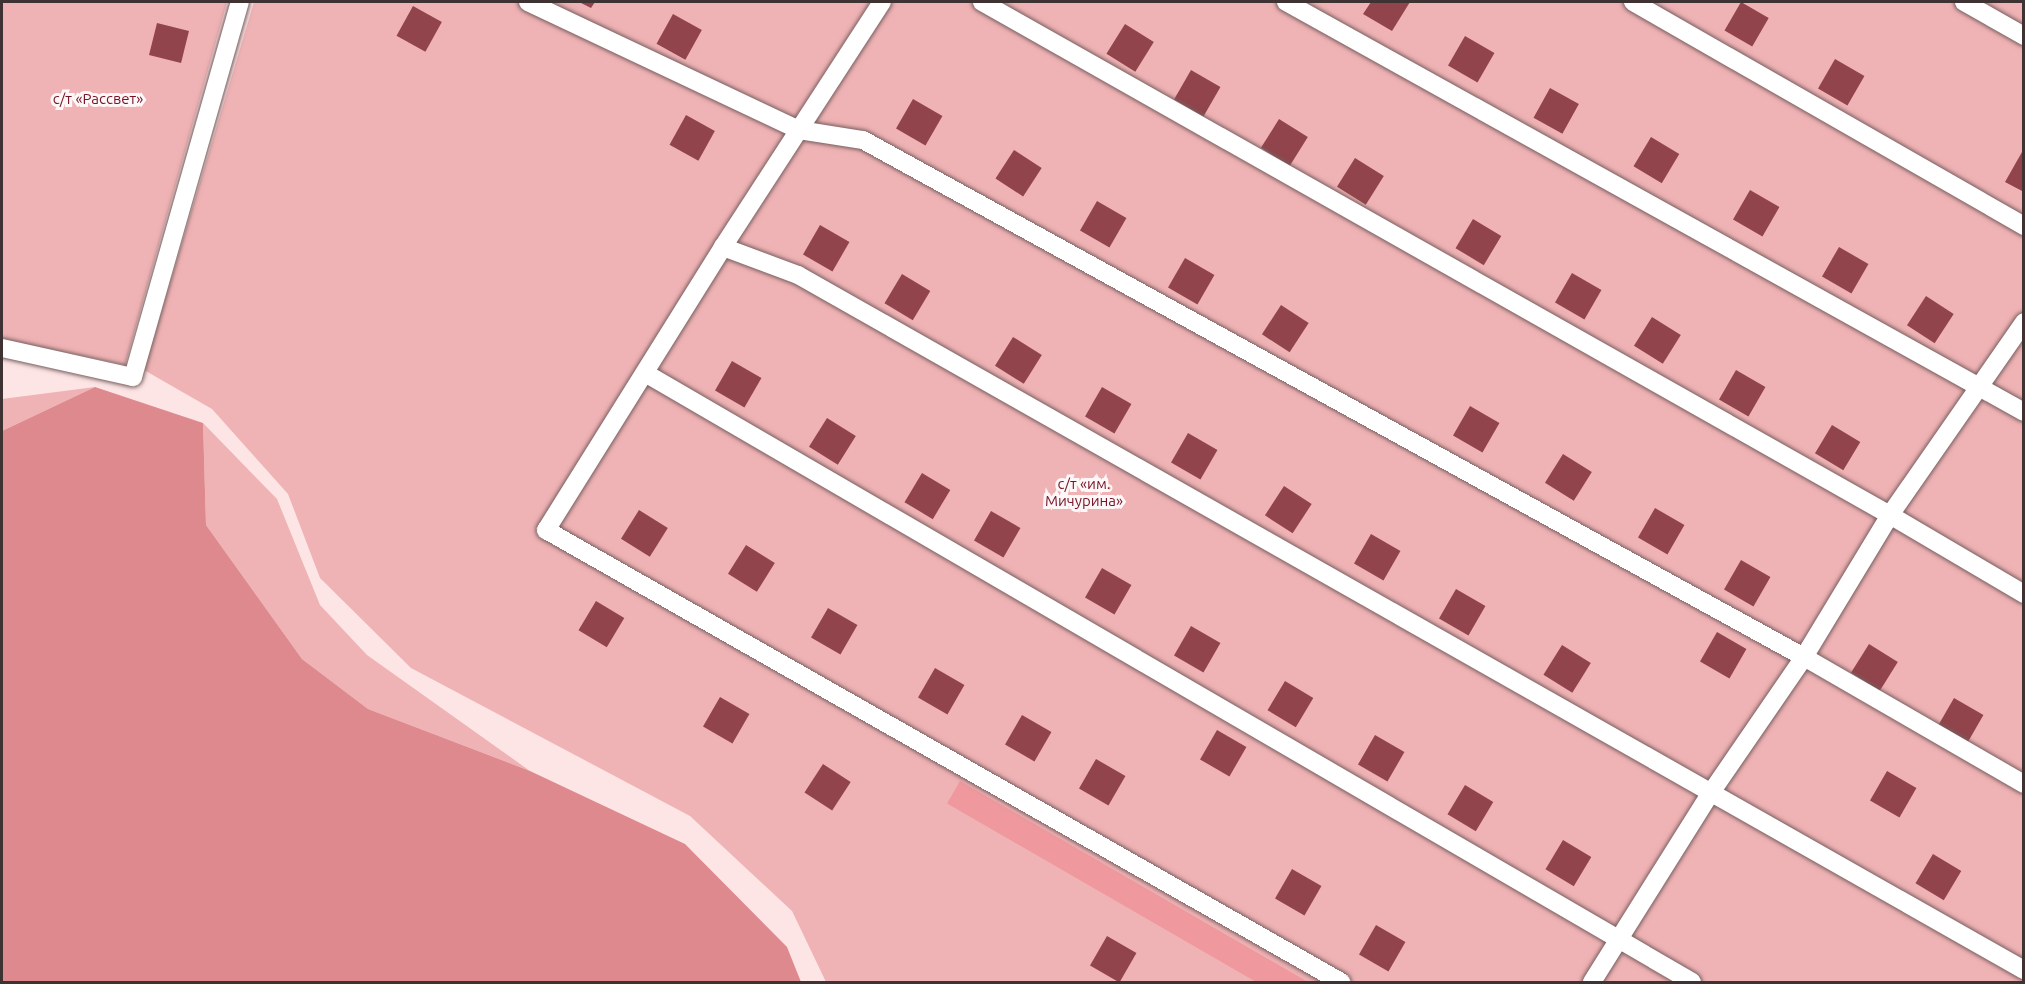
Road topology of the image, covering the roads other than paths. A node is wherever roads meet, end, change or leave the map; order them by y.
1 (240, 2) edge
2 (528, 2) edge
3 (882, 2) edge
4 (981, 2) edge
5 (1286, 2) edge
6 (1633, 2) edge
7 (1964, 2) edge
8 (2024, 36) edge
9 (799, 130) junction
10 (2024, 226) edge
11 (723, 247) junction
12 (2024, 322) edge
13 (2, 348) edge
14 (645, 373) junction
15 (1979, 386) junction
16 (2024, 412) edge
17 (1890, 515) junction
18 (2024, 594) edge
19 (1804, 657) junction
20 (2024, 784) edge
21 (1710, 794) junction
22 (1618, 941) junction
23 (2024, 970) edge
24 (1341, 982) edge
25 (1592, 982) edge
26 (1692, 982) edge

1 - 13 lane
2 - 9 lane
3 - 9 lane
4 - 17 lane
5 - 15 lane
6 - 10 lane
7 - 8 lane
9 - 11 lane
9 - 19 lane
11 - 14 lane
11 - 21 lane
12 - 15 lane
14 - 22 lane
14 - 24 lane
15 - 16 lane
15 - 17 lane
17 - 18 lane
17 - 19 lane
19 - 20 lane
19 - 21 lane
21 - 22 lane
21 - 23 lane
22 - 25 lane
22 - 26 lane

